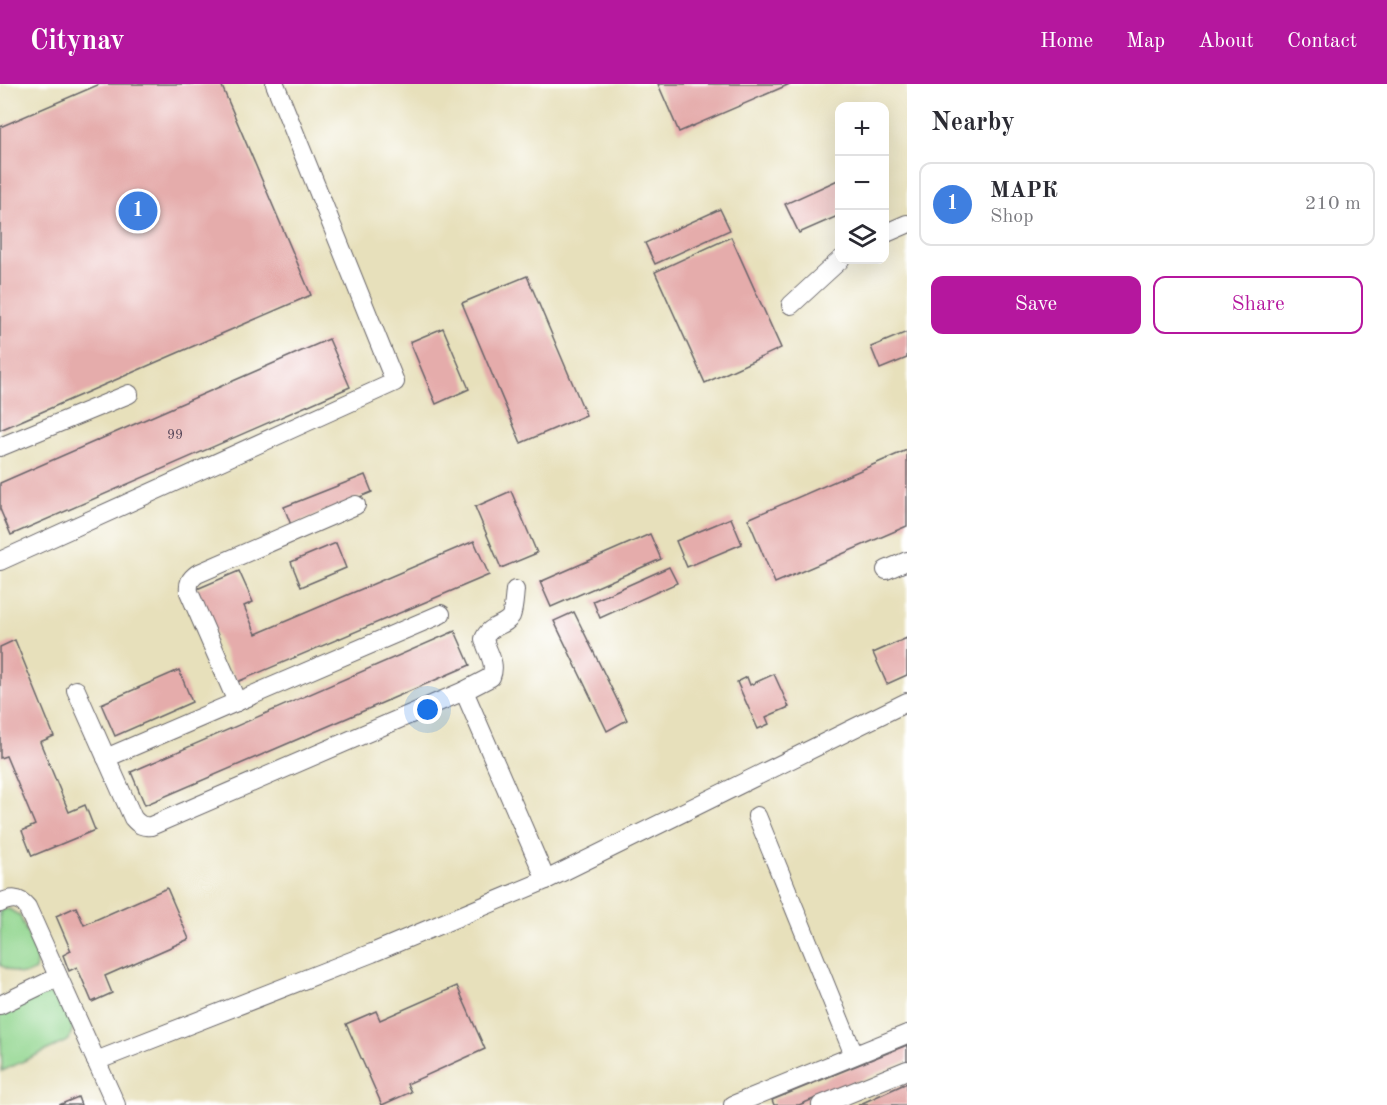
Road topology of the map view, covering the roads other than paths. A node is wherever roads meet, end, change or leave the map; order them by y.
1 (275, 84) edge
2 (907, 224) edge
3 (889, 232) edge
4 (836, 264) edge
5 (791, 305) dead end
6 (129, 394) dead end
7 (0, 447) edge
8 (356, 505) dead end
9 (0, 561) edge
10 (907, 561) edge
11 (886, 570) dead end
12 (515, 590) dead end
13 (441, 614) dead end
14 (76, 690) dead end
15 (464, 691) junction
16 (237, 702) junction
17 (907, 702) edge
18 (106, 758) junction
19 (757, 816) dead end
20 (546, 880) junction
21 (0, 903) edge
22 (58, 977) junction
23 (0, 1005) edge
24 (907, 1034) edge
25 (854, 1055) junction
26 (96, 1061) junction
27 (907, 1070) edge
28 (829, 1103) edge
29 (116, 1105) edge
30 (734, 1105) edge

1 - 9 street
2 - 3 street
4 - 5 street
6 - 7 street
8 - 16 street
10 - 11 street
12 - 15 street
13 - 16 street
14 - 18 street
15 - 18 street
15 - 20 street
16 - 18 street
17 - 20 street
19 - 25 street
20 - 26 street
21 - 22 street
22 - 23 street
22 - 26 street
24 - 25 street
25 - 30 street
26 - 29 street
27 - 28 street

